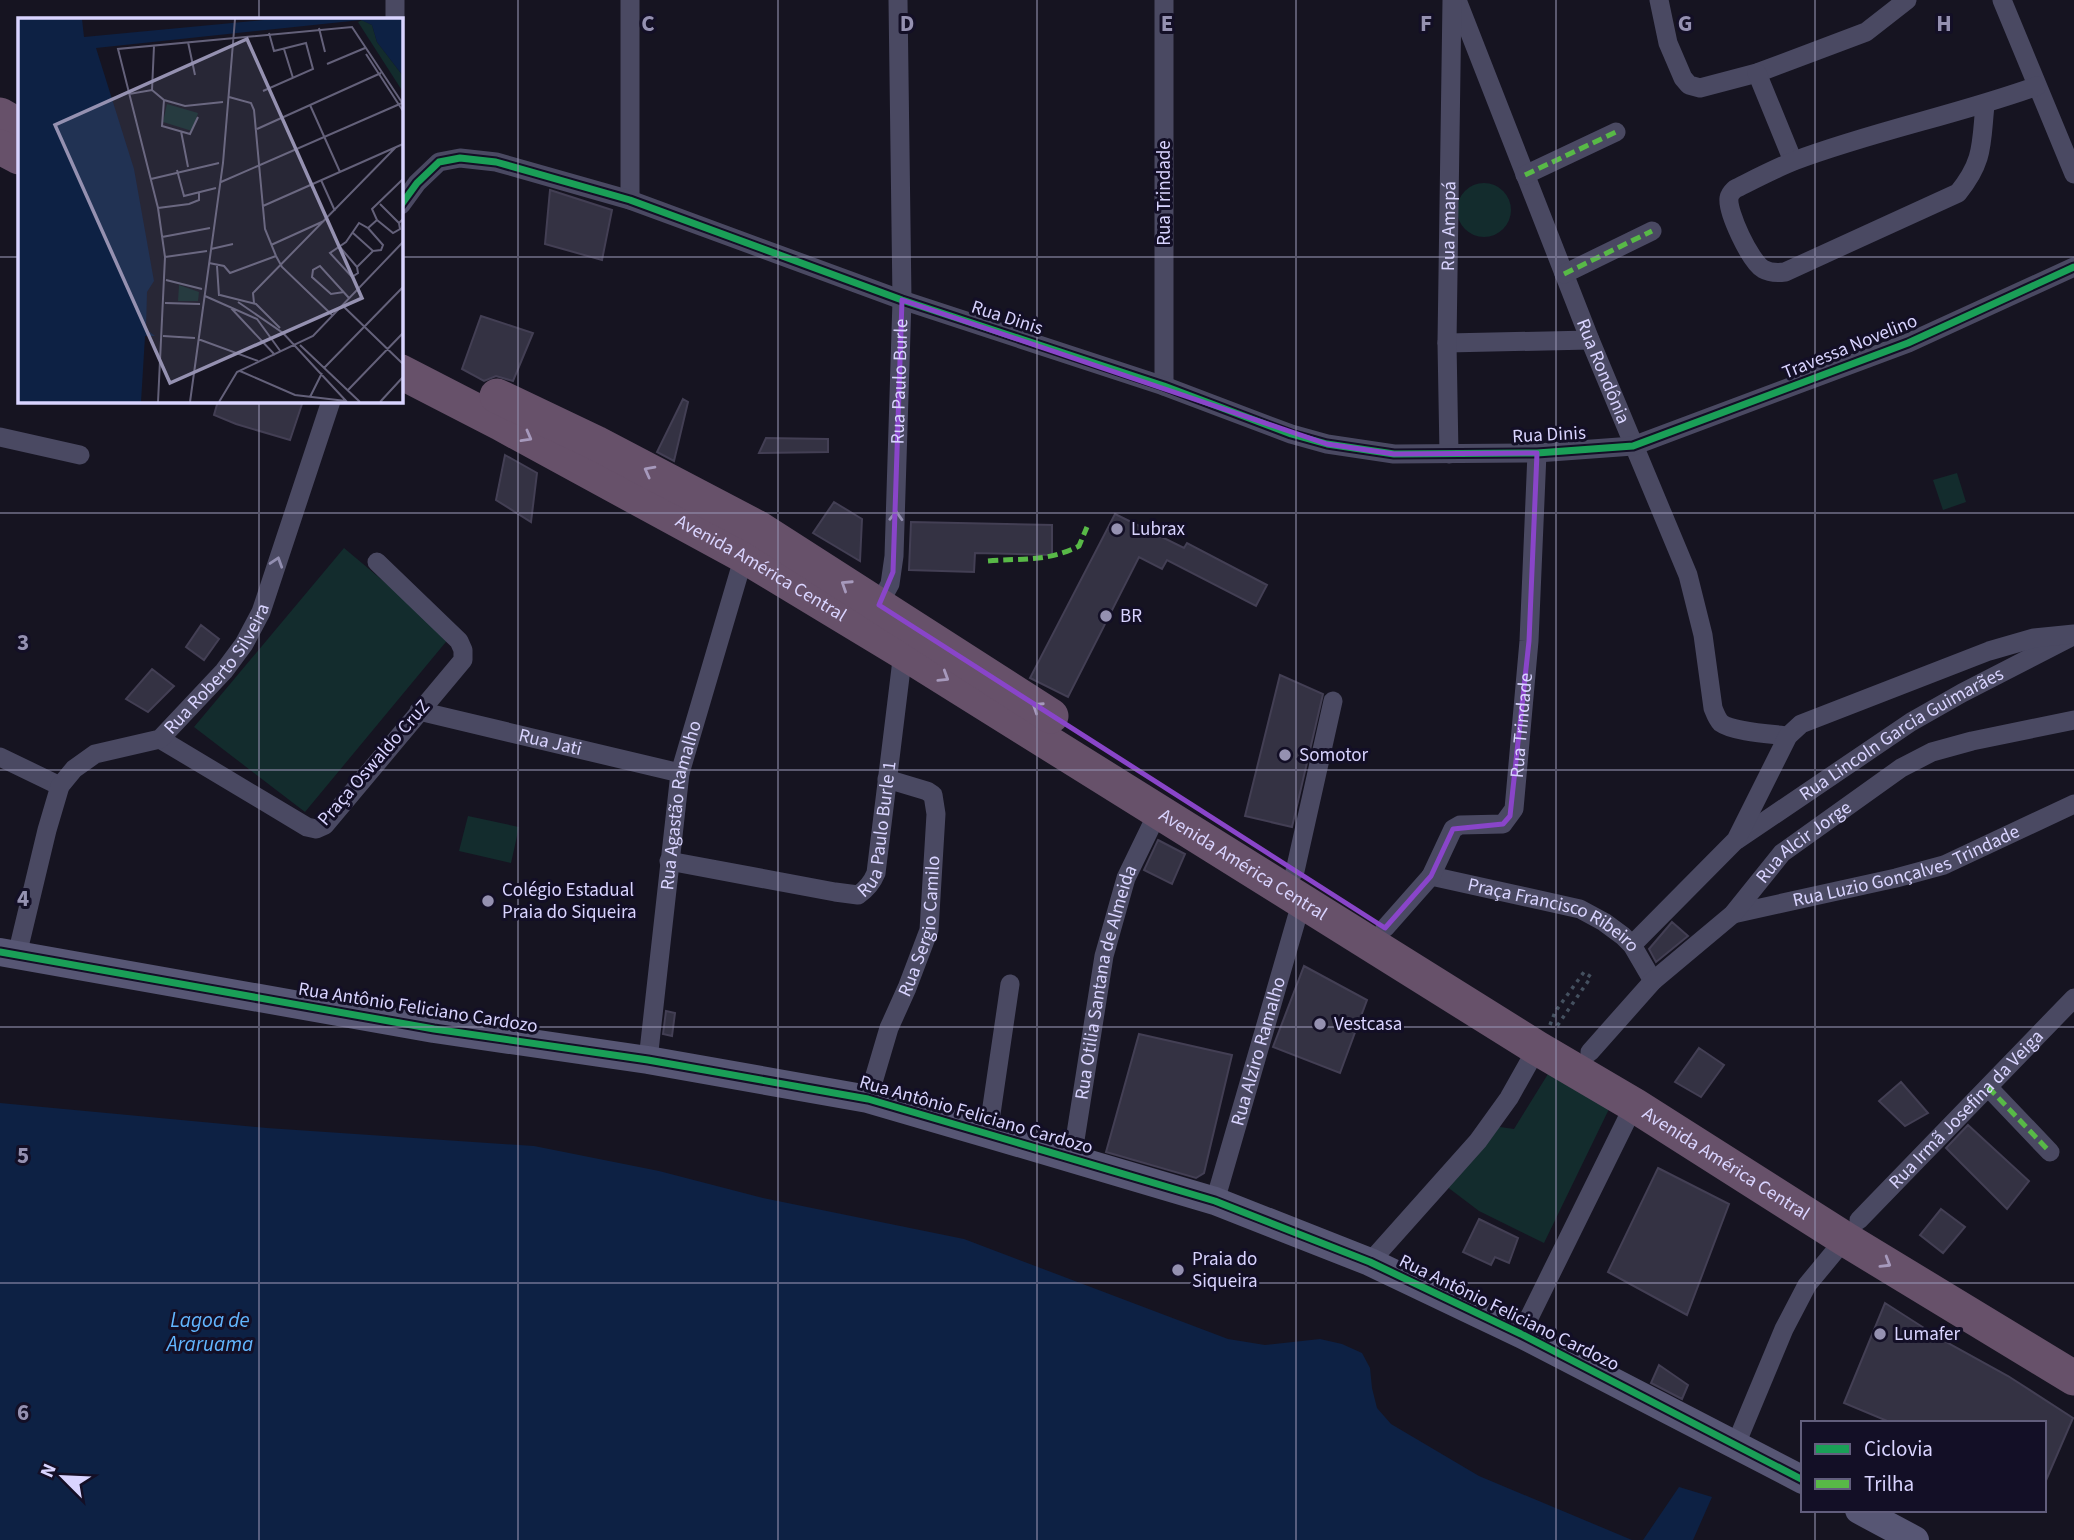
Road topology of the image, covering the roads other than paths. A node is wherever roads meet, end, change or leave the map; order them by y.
1 (395, 0) edge
2 (629, 0) edge
3 (898, 0) edge
4 (1164, 0) edge
5 (1454, 0) edge
6 (1907, 0) edge
7 (2002, 0) edge
8 (1662, 1) edge
9 (395, 18) edge
10 (1757, 73) junction
11 (2037, 86) junction
12 (1985, 104) junction
13 (0, 114) edge
14 (18, 125) edge
15 (1616, 132) dead end
16 (0, 146) edge
17 (2071, 153) edge
18 (18, 156) edge
19 (1793, 161) junction
20 (2074, 174) edge
21 (1525, 175) junction
22 (630, 200) junction
23 (402, 204) edge
24 (1653, 231) dead end
25 (2074, 267) edge
26 (1564, 274) junction
27 (902, 300) junction
28 (1590, 340) junction
29 (1447, 343) junction
30 (402, 349) edge
31 (402, 373) edge
32 (1164, 386) junction
33 (331, 402) edge
34 (0, 436) edge
35 (1633, 446) junction
36 (1537, 453) junction
37 (1449, 454) junction
38 (80, 455) dead end
39 (744, 556) junction
40 (377, 562) dead end
41 (872, 617) junction
42 (2074, 635) edge
43 (903, 652) junction
44 (1334, 701) dead end
45 (419, 711) junction
46 (2074, 720) edge
47 (1788, 736) junction
48 (160, 739) junction
49 (0, 757) edge
50 (680, 773) junction
51 (887, 779) junction
52 (60, 786) junction
53 (2074, 804) edge
54 (1158, 811) junction
55 (1736, 841) junction
56 (669, 861) junction
57 (1431, 876) junction
58 (1298, 885) junction
59 (1733, 914) junction
60 (1385, 928) junction
61 (1632, 945) junction
62 (9, 953) edge
63 (1653, 981) junction
64 (1010, 984) dead end
65 (2074, 998) edge
66 (1549, 1030) junction
67 (1590, 1052) junction
68 (648, 1060) junction
69 (1988, 1087) junction
70 (867, 1099) junction
71 (1634, 1105) junction
72 (988, 1134) junction
73 (2050, 1152) dead end
74 (1072, 1158) junction
75 (1215, 1201) junction
76 (1852, 1229) junction
77 (1370, 1262) junction
78 (1521, 1334) junction
79 (2074, 1350) edge
80 (2074, 1378) edge
81 (1736, 1444) junction
82 (1801, 1479) edge
83 (1863, 1512) edge
84 (1915, 1540) edge

1 - 9 street
2 - 22 street
3 - 27 street, Rua Paulo Burle
4 - 32 street, Rua Trindade
5 - 21 street, Rua Rondônia
5 - 29 street, Rua Amapá
6 - 10 street
7 - 11 street
8 - 10 street
10 - 19 street
11 - 12 street
11 - 17 street
12 - 19 street
12 - 19 street
13 - 14 highway
15 - 21 street
16 - 18 highway
17 - 20 street
21 - 26 street, Rua Rondônia
22 - 23 street, Rua Dinis
22 - 27 street, Rua Dinis
24 - 26 street
25 - 35 street, Travessa Novelino
26 - 28 street, Rua Rondônia
27 - 32 street, Rua Dinis
41 -> 27 street, Rua Paulo Burle
28 - 29 street
28 - 35 street, Rua Rondônia
29 - 37 street, Rua Amapá
41 -> 30 highway, Avenida América Central
31 -> 39 highway, Avenida América Central
32 - 37 street, Rua Dinis
48 -> 33 street, Rua Roberto Silveira
34 - 38 street
35 - 36 street, Rua Dinis
35 - 47 street, Rua Rondônia
36 - 37 street, Rua Dinis
36 - 57 street, Rua Trindade
39 - 41 highway, Avenida América Central
39 - 50 street, Rua Agastão Ramalho
40 - 45 street, Praça Oswaldo CruZ
41 - 43 highway, Avenida América Central
58 -> 41 highway, Avenida América Central
42 - 47 street
42 - 55 street, Rua Lincoln Garcia Guimarães
43 - 51 street, Rua Paulo Burle 1
43 -> 54 highway, Avenida América Central
44 - 58 street, Rua Alziro Ramalho
45 - 48 street, Praça Oswaldo CruZ
45 - 50 street, Rua Jati
46 - 59 street, Rua Alcir Jorge
47 - 55 street
48 - 52 street, Rua Roberto Silveira
49 - 52 street
50 - 56 street, Rua Agastão Ramalho
51 - 56 street, Rua Paulo Burle 1
51 - 70 street, Rua Sergio Camilo
52 - 62 street, Rua Roberto Silveira
53 - 59 street, Rua Luzio Gonçalves Trindade
54 - 58 highway, Avenida América Central
54 - 74 street, Rua Otilia Santana de Almeida
55 - 61 street
56 - 68 street, Rua Agastão Ramalho
57 - 60 street, Rua Trindade
57 - 61 street, Praça Francisco Ribeiro
58 - 60 highway, Avenida América Central
58 - 66 highway, Avenida América Central
58 - 75 street, Rua Alziro Ramalho
59 - 63 street, Rua Alcir Jorge
60 - 66 highway, Avenida América Central
61 - 63 street, Praça Francisco Ribeiro
62 - 68 street, Rua Antônio Feliciano Cardozo
63 - 67 street, Rua Alcir Jorge
64 - 72 street
65 - 69 street, Rua Irmã Josefina da Veiga
66 - 67 highway, Avenida América Central
66 - 71 highway, Avenida América Central
66 - 77 street
67 - 76 highway, Avenida América Central
68 - 70 street, Rua Antônio Feliciano Cardozo
69 - 73 street
69 - 76 street, Rua Irmã Josefina da Veiga
70 - 72 street, Rua Antônio Feliciano Cardozo
71 - 76 highway, Avenida América Central
71 - 78 street
72 - 74 street, Rua Antônio Feliciano Cardozo
74 - 75 street, Rua Antônio Feliciano Cardozo
75 - 77 street, Rua Antônio Feliciano Cardozo
76 - 79 highway, Avenida América Central
76 -> 80 highway, Avenida América Central
76 - 81 street, Rua Irmã Josefina da Veiga
77 - 78 street, Rua Antônio Feliciano Cardozo
78 - 81 street, Rua Antônio Feliciano Cardozo
81 - 82 street, Rua Antônio Feliciano Cardozo
83 - 84 street

